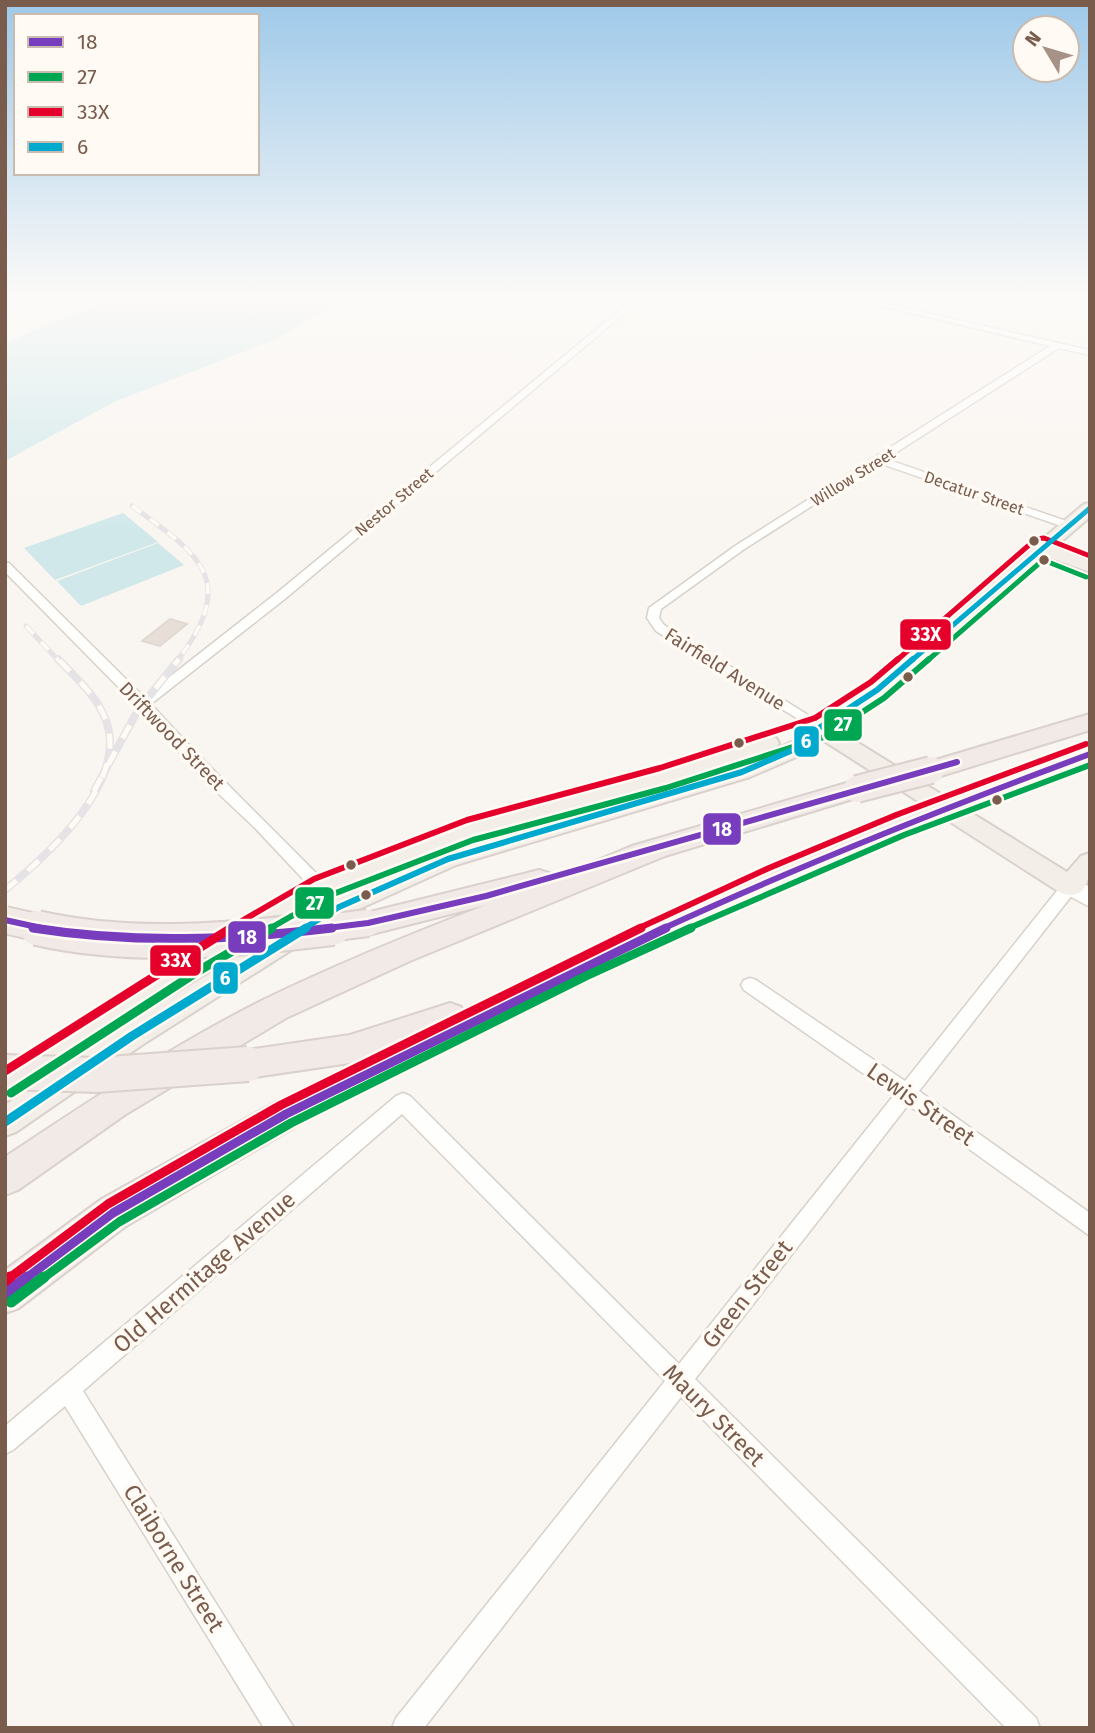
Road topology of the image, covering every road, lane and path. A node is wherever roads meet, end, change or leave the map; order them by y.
1 (545, 376) edge
2 (1010, 376) edge
3 (880, 460) junction
4 (1090, 508) edge
5 (1068, 525) junction
6 (1041, 548) junction
7 (5, 565) edge
8 (1090, 568) edge
9 (653, 613) joint
10 (143, 704) junction
11 (1090, 722) edge
12 (820, 728) junction
13 (1090, 754) edge
14 (658, 849) junction
15 (1090, 862) edge
16 (1080, 892) edge
17 (329, 898) junction
18 (5, 920) edge
19 (581, 967) junction
20 (750, 985) dead end
21 (5, 1072) edge
22 (5, 1084) edge
23 (905, 1092) junction
24 (403, 1102) joint
25 (5, 1122) edge
26 (5, 1178) edge
27 (1090, 1226) edge
28 (5, 1294) edge
29 (680, 1381) junction
30 (68, 1389) junction
31 (5, 1442) edge
32 (280, 1728) edge
33 (406, 1728) edge
34 (1026, 1728) edge

1 - 10 street, Nestor Street
2 - 3 street, Willow Street
3 - 5 street, Decatur Street
3 - 9 street, Willow Street
4 - 5 main road
5 - 6 main road
6 - 8 main road
6 - 12 main road
7 - 10 street, Driftwood Street
9 - 12 street, Fairfield Avenue
10 - 17 street, Driftwood Street
11 - 14 highway, bridge
12 - 16 main road, Fairfield Avenue
12 - 17 main road
13 - 19 highway, bridge
14 - 18 highway, bridge
14 - 26 highway
15 - 16 main road, Green Street
16 - 23 street, Green Street
17 - 22 main road
17 - 25 main road
19 - 21 highway, bridge
19 - 28 highway
20 - 23 street, Lewis Street
23 - 27 street, Lewis Street
23 - 29 street, Green Street
24 - 29 street, Maury Street
24 - 30 street, Old Hermitage Avenue
29 - 33 street, Green Street
29 - 34 street, Maury Street
30 - 31 street, Old Hermitage Avenue
30 - 32 street, Claiborne Street

